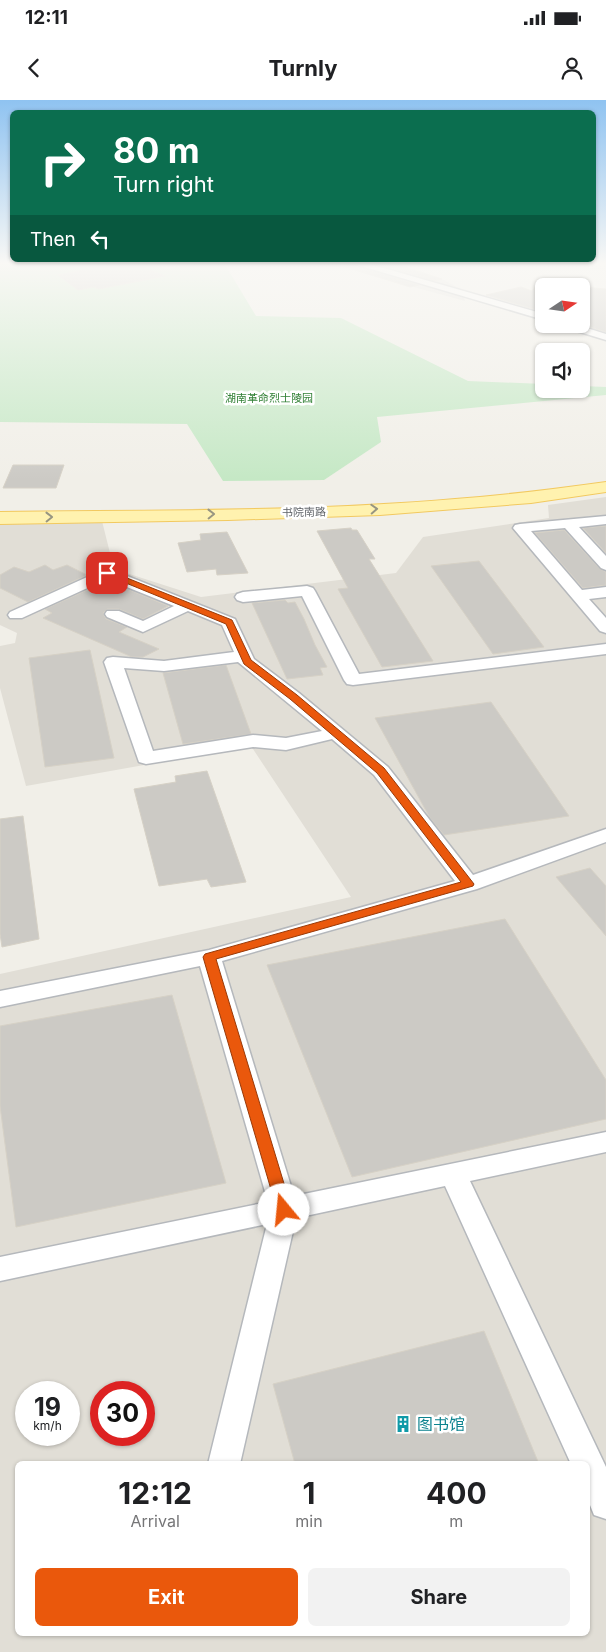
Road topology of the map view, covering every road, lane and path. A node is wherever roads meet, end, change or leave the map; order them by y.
1 (606, 475) edge
2 (606, 486) edge
3 (0, 504) edge
4 (0, 518) edge
5 (606, 520) edge
6 (568, 523) junction
7 (606, 566) edge
8 (606, 592) edge
9 (578, 595) junction
10 (243, 598) dead end
11 (188, 605) junction
12 (16, 614) dead end
13 (113, 614) dead end
14 (606, 628) edge
15 (606, 649) edge
16 (244, 656) junction
17 (336, 733) junction
18 (606, 835) edge
19 (469, 884) junction
20 (209, 957) junction
21 (0, 1000) edge
22 (606, 1142) edge
23 (453, 1174) junction
24 (284, 1210) junction
25 (0, 1269) edge
26 (225, 1461) edge
27 (586, 1461) edge
28 (590, 1469) edge
29 (606, 1503) edge

1 - 3 main road, 书院南路
4 -> 2 main road, 书院南路
5 - 6 street
6 - 7 street
6 - 9 street
8 - 9 street
9 - 14 street
10 - 15 street
11 - 12 street
11 - 13 street
11 - 16 street
16 - 17 street
16 - 17 street
17 - 19 street
18 - 19 street
19 - 20 street
20 - 21 street
20 - 24 street
22 - 23 street
23 - 24 street
23 - 27 street
24 - 25 street
24 - 26 street
28 - 29 street

